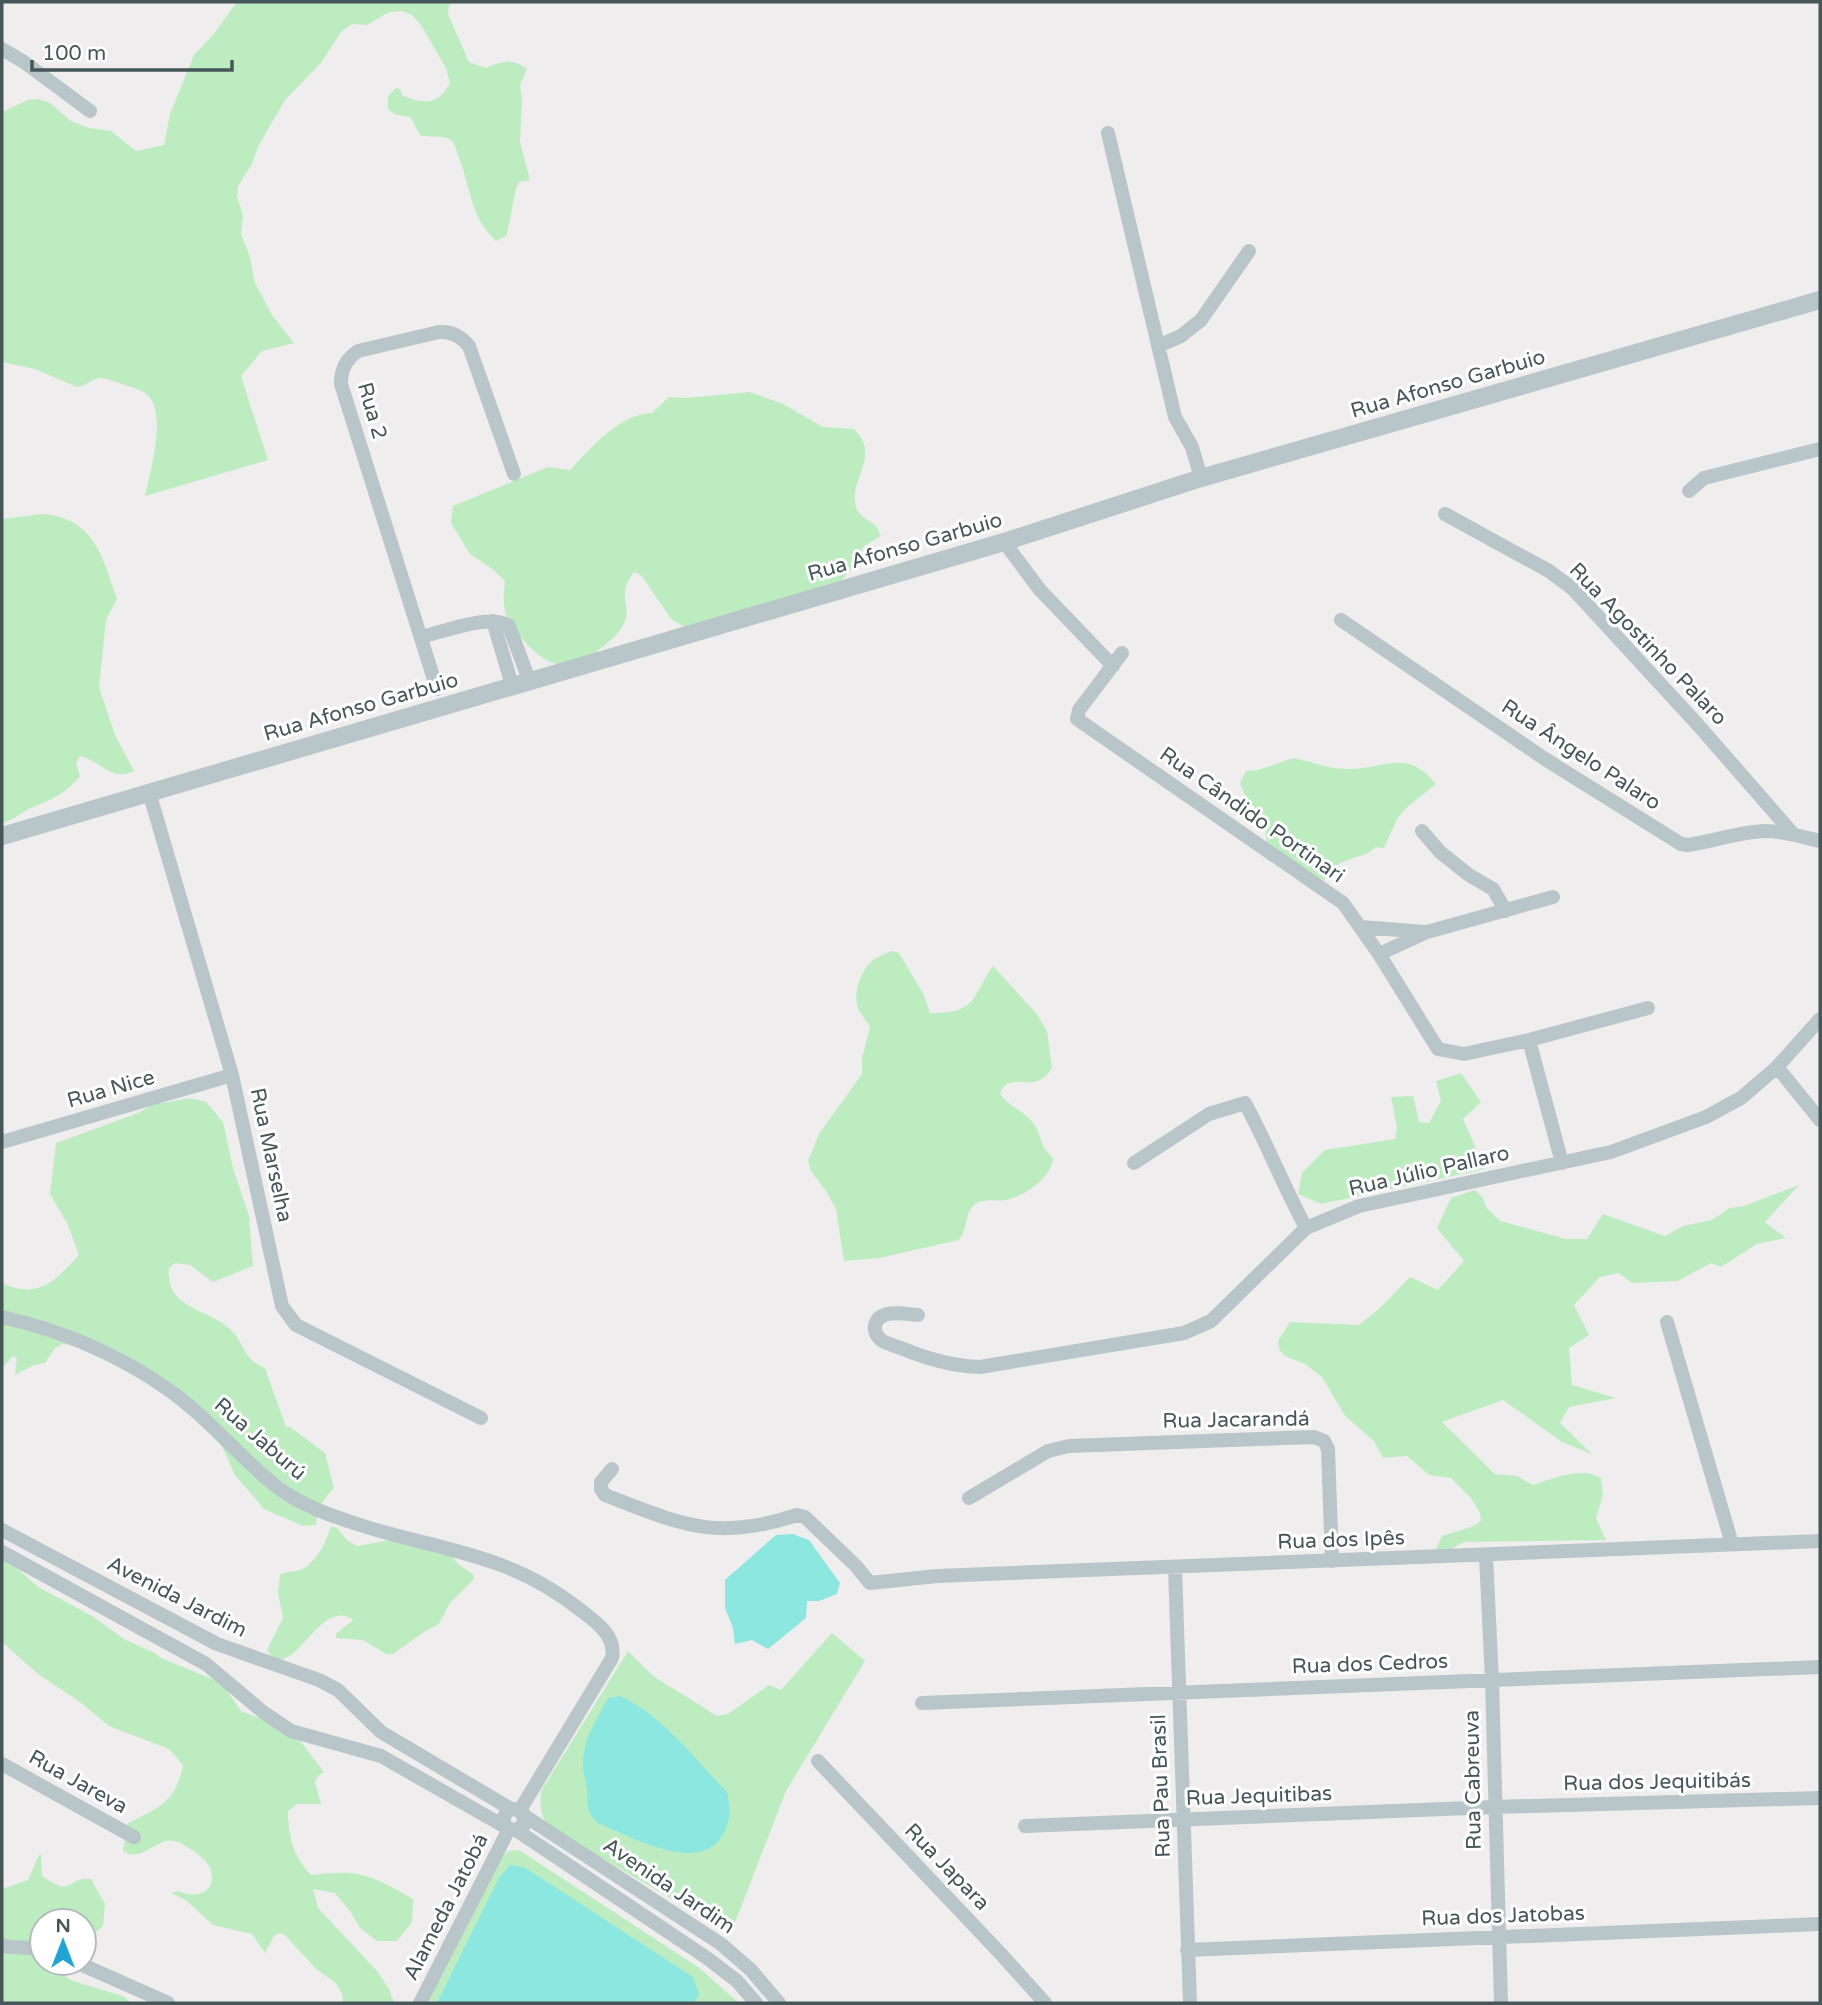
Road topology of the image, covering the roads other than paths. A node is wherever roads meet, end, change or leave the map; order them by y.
1 (2, 49) edge
2 (90, 111) dead end
3 (1108, 133) dead end
4 (1249, 251) dead end
5 (1820, 300) edge
6 (1158, 346) junction
7 (1820, 449) edge
8 (514, 474) dead end
9 (1201, 478) junction
10 (1689, 491) dead end
11 (1445, 514) dead end
12 (1004, 542) junction
13 (1342, 620) dead end
14 (421, 637) junction
15 (1122, 653) dead end
16 (1113, 666) junction
17 (520, 683) junction
18 (438, 689) dead end
19 (149, 792) junction
20 (1422, 831) dead end
21 (1794, 835) junction
22 (2, 836) edge
23 (1820, 841) edge
24 (1553, 897) dead end
25 (1506, 911) junction
26 (1361, 927) junction
27 (1427, 932) junction
28 (1379, 954) junction
29 (1648, 1007) dead end
30 (1820, 1018) edge
31 (1529, 1040) junction
32 (1777, 1067) junction
33 (232, 1075) junction
34 (1820, 1119) edge
35 (2, 1142) edge
36 (1134, 1163) dead end
37 (1562, 1163) junction
38 (1306, 1228) junction
39 (918, 1315) dead end
40 (2, 1317) edge
41 (1667, 1322) dead end
42 (481, 1418) dead end
43 (612, 1469) dead end
44 (969, 1498) dead end
45 (2, 1530) edge
46 (1820, 1541) edge
47 (1732, 1544) junction
48 (2, 1552) edge
49 (1486, 1556) junction
50 (1332, 1561) junction
51 (1175, 1568) junction
52 (217, 1644) junction
53 (232, 1651) junction
54 (206, 1664) junction
55 (1820, 1667) edge
56 (220, 1673) junction
57 (1492, 1681) junction
58 (1179, 1694) junction
59 (922, 1703) dead end
60 (818, 1761) dead end
61 (2, 1764) edge
62 (1820, 1798) edge
63 (1494, 1807) junction
64 (518, 1812) junction
65 (1183, 1820) junction
66 (1025, 1826) dead end
67 (510, 1828) junction
68 (134, 1837) dead end
69 (1820, 1924) edge
70 (1499, 1937) junction
71 (2, 1945) edge
72 (28, 1948) edge
73 (1187, 1950) junction
74 (98, 1972) edge
75 (168, 2003) edge
76 (420, 2003) edge
77 (756, 2003) edge
78 (779, 2003) edge
79 (1045, 2003) edge
80 (1190, 2003) edge
81 (1501, 2003) edge

1 - 2 street
3 - 6 street
4 - 6 street
5 - 9 street, Rua Afonso Garbuio
6 - 9 street
7 - 10 street
8 - 14 street, Rua 2
9 - 12 street, Rua Afonso Garbuio
11 - 21 street, Rua Agostinho Palaro
12 - 16 street
12 - 17 street, Rua Afonso Garbuio
13 - 21 street, Rua Ângelo Palaro
14 - 17 street
14 - 18 street, Rua 2
15 - 16 street, Rua Cândido Portinari
16 - 26 street, Rua Cândido Portinari
17 - 19 street, Rua Afonso Garbuio
19 - 22 street, Rua Afonso Garbuio
19 - 33 street, Rua Marselha
20 - 25 street
21 - 23 street, Rua Ângelo Palaro
24 - 25 street
25 - 27 street
26 - 27 street
26 - 28 street, Rua Cândido Portinari
27 - 28 street
28 - 31 street, Rua Cândido Portinari
29 - 31 street, Rua Cândido Portinari
30 - 32 street, Rua Júlio Pallaro
31 - 37 street
32 - 34 street
32 - 37 street, Rua Júlio Pallaro
33 - 35 street, Rua Nice
33 - 42 street, Rua Marselha
36 - 38 street
37 - 38 street, Rua Júlio Pallaro
38 - 39 street, Rua Júlio Pallaro
40 - 64 street, Rua Jaburú
41 - 47 street
43 - 51 street, Rua dos Ipês
44 - 50 street, Rua Jacarandá
45 - 52 street, Avenida Jardim
46 - 47 street, Rua dos Ipês
47 - 49 street, Rua dos Ipês
48 - 54 street, Avenida Jardim
49 - 50 street, Rua dos Ipês
49 - 57 street, Rua Cabreuva
50 - 51 street, Rua dos Ipês
51 - 58 street, Rua Pau Brasil
52 - 53 street, Avenida Jardim
52 - 54 street
53 - 56 street
53 - 64 street, Avenida Jardim
54 - 56 street, Avenida Jardim
55 - 57 street, Rua dos Cedros
56 - 67 street, Avenida Jardim
57 - 58 street, Rua dos Cedros
57 - 63 street, Rua Cabreuva
58 - 59 street, Rua dos Cedros
58 - 65 street, Rua Pau Brasil
60 - 79 street, Rua Japara
61 - 68 street, Rua Jareva
62 - 63 street, Rua dos Jequitibás
63 - 65 street, Rua Jequitibas
63 - 70 street, Rua Cabreuva
64 - 67 street, Alameda Jatobá
64 - 78 street, Avenida Jardim
65 - 66 street, Rua Jequitibas
65 - 73 street, Rua Pau Brasil
67 - 76 street, Alameda Jatobá
67 - 77 street, Avenida Jardim
69 - 70 street, Rua dos Jatobas
70 - 73 street, Rua dos Jatobas
70 - 81 street, Rua Cabreuva
71 - 72 street
73 - 80 street, Rua Pau Brasil
74 - 75 street

